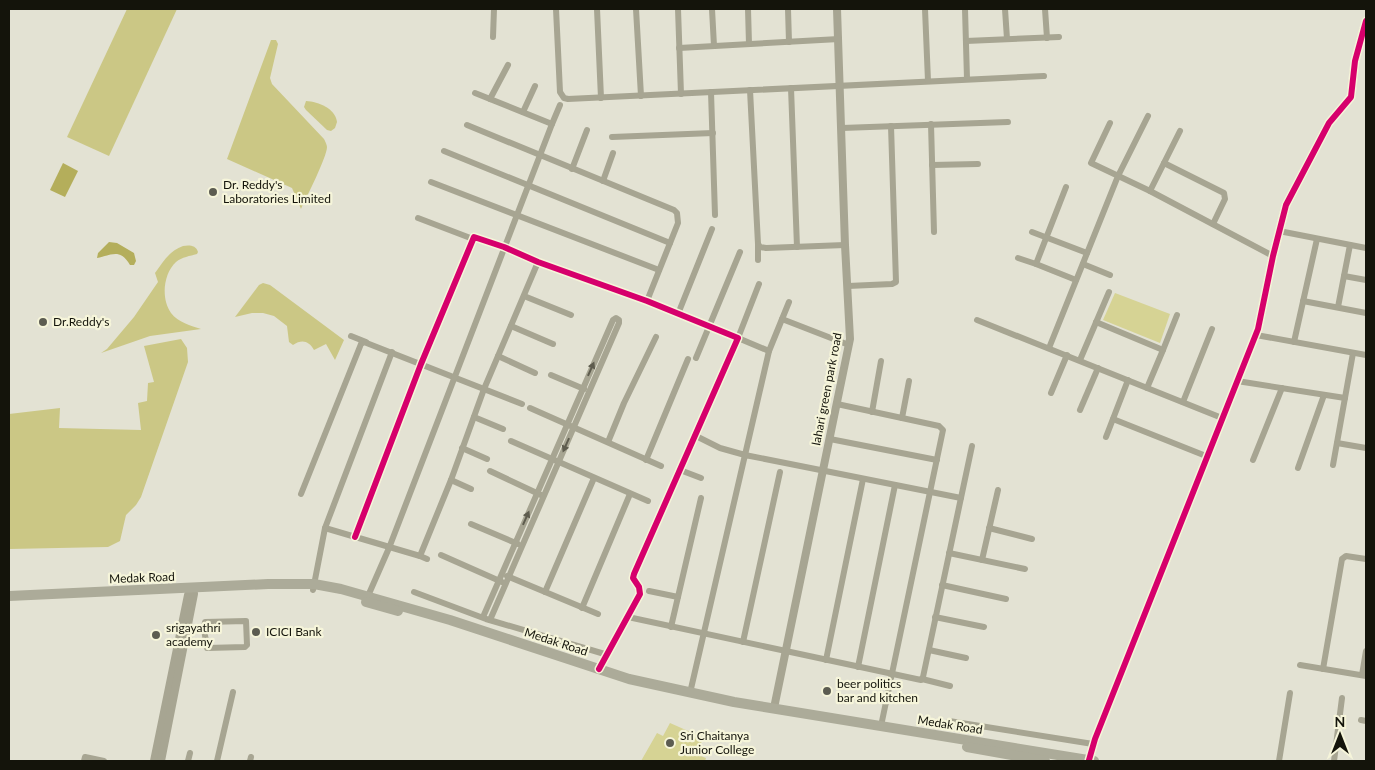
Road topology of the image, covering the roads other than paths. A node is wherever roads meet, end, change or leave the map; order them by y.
1 (494, 9) edge
2 (556, 9) edge
3 (597, 9) edge
4 (636, 9) edge
5 (678, 9) edge
6 (712, 9) edge
7 (748, 9) edge
8 (788, 9) edge
9 (837, 9) edge
10 (925, 9) edge
11 (965, 9) edge
12 (1005, 9) edge
13 (1045, 9) edge
14 (1366, 21) edge
15 (493, 36) dead end
16 (1059, 37) dead end
17 (1046, 38) junction
18 (839, 39) junction
19 (1007, 39) junction
20 (966, 41) junction
21 (789, 42) junction
22 (749, 44) junction
23 (714, 46) junction
24 (679, 48) junction
25 (508, 65) dead end
26 (1044, 76) dead end
27 (967, 79) junction
28 (928, 81) junction
29 (534, 86) dead end
30 (840, 86) junction
31 (791, 88) junction
32 (750, 90) junction
33 (711, 92) junction
34 (475, 93) dead end
35 (681, 94) junction
36 (640, 96) junction
37 (601, 98) junction
38 (490, 99) junction
39 (560, 105) dead end
40 (523, 112) junction
41 (1148, 116) dead end
42 (1008, 122) dead end
43 (1110, 123) dead end
44 (552, 124) junction
45 (931, 124) junction
46 (467, 125) dead end
47 (891, 126) junction
48 (842, 128) junction
49 (587, 130) dead end
50 (1180, 131) dead end
51 (713, 133) junction
52 (612, 137) dead end
53 (444, 151) dead end
54 (613, 153) dead end
55 (540, 156) junction
56 (1164, 163) junction
57 (978, 164) dead end
58 (932, 165) junction
59 (572, 169) junction
60 (1118, 176) junction
61 (603, 181) junction
62 (430, 182) dead end
63 (529, 186) junction
64 (1066, 186) dead end
65 (1150, 191) junction
66 (517, 216) junction
67 (715, 216) dead end
68 (418, 218) dead end
69 (1212, 224) junction
70 (712, 229) dead end
71 (1279, 231) junction
72 (934, 232) dead end
73 (1032, 232) dead end
74 (1046, 238) junction
75 (473, 239) junction
76 (1317, 239) junction
77 (670, 243) junction
78 (758, 244) junction
79 (845, 245) junction
80 (1350, 245) junction
81 (504, 247) junction
82 (797, 247) junction
83 (1366, 248) edge
84 (740, 252) dead end
85 (1087, 253) junction
86 (1273, 256) junction
87 (1018, 258) dead end
88 (758, 260) dead end
89 (538, 262) junction
90 (1036, 264) junction
91 (1083, 264) junction
92 (659, 270) junction
93 (1110, 275) dead end
94 (1344, 276) junction
95 (1076, 280) junction
96 (1366, 280) edge
97 (758, 284) dead end
98 (848, 286) junction
99 (1109, 292) dead end
100 (524, 296) junction
101 (647, 300) junction
102 (1303, 301) junction
103 (789, 302) dead end
104 (1338, 308) junction
105 (1366, 313) edge
106 (678, 314) junction
107 (571, 315) dead end
108 (1177, 316) dead end
109 (782, 319) junction
110 (977, 320) dead end
111 (1096, 322) junction
112 (511, 326) junction
113 (709, 326) junction
114 (1212, 329) dead end
115 (1256, 335) junction
116 (351, 336) dead end
117 (656, 337) dead end
118 (738, 338) junction
119 (366, 342) junction
120 (1294, 342) junction
121 (553, 344) dead end
122 (849, 345) junction
123 (1048, 348) junction
124 (1163, 350) junction
125 (769, 351) junction
126 (392, 352) junction
127 (1352, 353) junction
128 (1067, 355) junction
129 (1366, 355) edge
130 (498, 356) junction
131 (688, 358) dead end
132 (696, 358) dead end
133 (1080, 360) junction
134 (881, 361) dead end
135 (421, 364) junction
136 (1098, 368) junction
137 (535, 373) dead end
138 (551, 375) dead end
139 (454, 376) junction
140 (1128, 380) junction
141 (909, 381) dead end
142 (1237, 381) junction
143 (582, 388) junction
144 (1147, 388) junction
145 (1282, 388) junction
146 (484, 389) junction
147 (590, 390) junction
148 (1051, 393) dead end
149 (1324, 395) junction
150 (1345, 398) junction
151 (1183, 402) junction
152 (522, 404) dead end
153 (837, 404) junction
154 (530, 408) dead end
155 (1080, 410) dead end
156 (872, 412) junction
157 (474, 417) junction
158 (902, 418) junction
159 (1222, 418) junction
160 (1113, 419) junction
161 (571, 427) junction
162 (503, 429) dead end
163 (696, 436) junction
164 (1106, 437) dead end
165 (830, 438) junction
166 (511, 441) dead end
167 (608, 442) junction
168 (1337, 443) junction
169 (972, 446) dead end
170 (462, 448) junction
171 (1366, 448) edge
172 (745, 455) junction
173 (1206, 456) junction
174 (488, 459) dead end
175 (646, 460) junction
176 (937, 460) junction
177 (1253, 460) dead end
178 (555, 462) junction
179 (1333, 465) dead end
180 (661, 466) dead end
181 (1298, 468) dead end
182 (680, 470) junction
183 (823, 470) junction
184 (490, 471) dead end
185 (780, 472) dead end
186 (594, 478) junction
187 (701, 478) dead end
188 (864, 479) junction
189 (451, 480) junction
190 (895, 485) junction
191 (471, 489) dead end
192 (998, 490) dead end
193 (930, 492) junction
194 (301, 494) dead end
195 (541, 494) junction
196 (630, 494) junction
197 (701, 498) dead end
198 (961, 498) junction
199 (648, 501) dead end
200 (471, 524) dead end
201 (325, 528) junction
202 (989, 528) junction
203 (355, 537) junction
204 (1032, 539) dead end
205 (515, 543) junction
206 (522, 546) junction
207 (389, 548) junction
208 (949, 553) junction
209 (441, 555) dead end
210 (420, 556) junction
211 (427, 559) dead end
212 (1366, 559) edge
213 (982, 560) junction
214 (1025, 569) dead end
215 (506, 575) junction
216 (502, 582) junction
217 (942, 585) junction
218 (314, 587) junction
219 (649, 591) dead end
220 (414, 592) dead end
221 (545, 592) junction
222 (191, 595) junction
223 (9, 596) edge
224 (368, 596) junction
225 (678, 597) junction
226 (1006, 599) dead end
227 (9, 602) edge
228 (582, 608) junction
229 (598, 614) dead end
230 (628, 617) junction
231 (936, 617) junction
232 (486, 618) junction
233 (671, 626) junction
234 (984, 627) dead end
235 (188, 629) junction
236 (204, 629) junction
237 (482, 631) junction
238 (704, 634) junction
239 (743, 642) junction
240 (928, 650) junction
241 (784, 651) junction
242 (1366, 651) edge
243 (608, 655) junction
244 (966, 658) dead end
245 (826, 660) junction
246 (1300, 665) dead end
247 (858, 667) junction
248 (599, 669) junction
249 (1323, 669) junction
250 (892, 674) junction
251 (1364, 676) edge
252 (922, 679) junction
253 (950, 686) dead end
254 (233, 692) dead end
255 (1290, 693) dead end
256 (690, 694) junction
257 (1342, 698) dead end
258 (774, 708) junction
259 (949, 721) dead end
260 (881, 726) junction
261 (1093, 744) junction
262 (190, 753) dead end
263 (84, 761) edge
264 (104, 761) edge
265 (154, 761) edge
266 (161, 761) edge
267 (188, 761) edge
268 (218, 761) edge
269 (1045, 761) edge
270 (1092, 761) edge
271 (1279, 761) edge
272 (1334, 761) edge

1 - 15 street
2 - 37 street
3 - 37 street
4 - 36 street
5 - 24 street
6 - 23 street
7 - 22 street
8 - 21 street
9 - 18 street, lahari green park road
10 - 28 street
11 - 20 street
12 - 19 street
13 - 17 street
14 - 71 street
16 - 17 street
17 - 19 street
18 - 21 street
18 - 30 street, lahari green park road
19 - 20 street
20 - 27 street
21 - 22 street
22 - 23 street
23 - 24 street
24 - 35 street
25 - 38 street
26 - 27 street
27 - 28 street
28 - 30 street
29 - 40 street
30 - 31 street
30 - 48 street, lahari green park road
31 - 32 street
31 - 82 street
32 - 33 street
32 - 78 street
33 - 35 street
33 - 51 street
34 - 38 street
35 - 36 street
36 - 37 street
38 - 40 street
39 - 44 street
40 - 44 street
41 - 60 street
42 - 45 street
43 - 60 street
44 - 55 street
45 - 47 street
45 - 58 street
46 - 55 street
47 - 48 street
47 - 98 street
48 - 79 street, lahari green park road
49 - 59 street
50 - 56 street
51 - 52 street
51 - 67 street
53 - 63 street
54 - 61 street
55 - 59 street
55 - 63 street
56 - 65 street
56 - 69 street
57 - 58 street
58 - 72 street
59 - 61 street
60 - 65 street
60 - 85 street
61 - 77 street
62 - 66 street
63 - 66 street
63 - 77 street
64 - 74 street
65 - 69 street
66 - 81 street
66 - 92 street
68 - 75 street
69 - 86 street
70 - 106 street
71 - 76 street
71 - 86 street
73 - 74 street
74 - 85 street
74 - 90 street
75 - 81 street
75 - 135 street
76 - 80 street
76 - 102 street
77 - 92 street
78 - 82 street
78 - 88 street
79 - 82 street
79 - 98 street, lahari green park road
80 - 83 street
80 - 94 street
81 - 89 street
81 - 139 street
84 - 113 street
85 - 91 street
86 - 115 street
87 - 90 street
89 - 100 street
89 - 101 street
90 - 95 street
91 - 93 street
91 - 95 street
92 - 101 street
94 - 96 street
94 - 104 street
95 - 123 street
97 - 118 street
98 - 122 street, lahari green park road
99 - 111 street
100 - 107 street
100 - 112 street
101 - 106 street
102 - 104 street
102 - 120 street
103 - 109 street
104 - 105 street
106 - 113 street
108 - 124 street
109 - 122 street
109 - 125 street
110 - 123 street
111 - 124 street
111 - 133 street
112 - 121 street
112 - 130 street
113 - 118 street
113 - 132 street
114 - 151 street
115 - 120 street
115 - 142 street
116 - 119 street
117 - 167 street
118 - 125 street
118 - 163 street
119 - 126 street
119 - 194 street
120 - 127 street
122 - 153 street, lahari green park road
123 - 128 street
124 - 144 street
125 - 172 street
126 - 135 street
126 - 201 street
127 - 129 street
127 - 150 street
128 - 133 street
128 - 148 street
130 - 137 street
130 - 146 street
131 - 175 street
133 - 136 street
134 - 156 street
135 - 139 street
135 - 203 street
136 - 140 street
136 - 155 street
138 - 143 street
139 - 146 street
139 - 207 street
140 - 144 street
140 - 160 street
141 - 158 street
142 - 145 street
142 - 159 street
143 - 147 street
143 -> 147 street
143 - 161 street
144 - 151 street
145 - 149 street
145 - 177 street
146 - 152 street
146 - 157 street
147 - 161 street
149 - 150 street
149 - 181 street
150 - 168 street
151 - 159 street
153 - 156 street
153 - 165 street, lahari green park road
154 - 161 street
156 - 158 street
157 - 162 street
157 - 170 street
158 - 176 street
159 - 173 street
160 - 164 street
160 - 173 street
161 - 167 street
161 - 178 street
163 - 172 street
163 - 182 street
165 - 176 street
165 - 183 street, lahari green park road
166 - 178 street
167 - 175 street
168 - 171 street
168 - 179 street
169 - 198 street
170 - 174 street
170 - 189 street
172 - 183 street
172 - 238 street
173 - 261 street
175 - 180 street
176 - 193 street
178 - 186 street
178 - 195 street
182 - 187 street
182 - 230 street
183 - 188 street
183 - 241 street, lahari green park road
184 - 195 street
185 - 239 street
186 - 196 street
186 - 221 street
188 - 190 street
188 - 245 street
189 - 191 street
189 - 210 street
190 - 193 street
190 - 247 street
192 - 202 street
193 - 198 street
193 - 250 street
205 -> 195 street
195 - 206 street
196 - 199 street
196 - 228 street
197 - 225 street
198 - 208 street
200 - 205 street
201 - 203 street
201 - 218 street
202 - 204 street
202 - 213 street
203 - 207 street
205 - 206 street
205 - 215 street
206 - 215 street
207 - 210 street
207 - 224 street
208 - 213 street
208 - 217 street
209 - 216 street
210 - 211 street
212 - 249 street
213 - 214 street
215 - 216 street
215 - 221 street
216 - 232 street
217 - 226 street
217 - 231 street
218 - 222 main road, Medak Road
218 - 223 main road, Medak Road
218 - 224 main road, Medak Road
218 - 269 main road, Medak Road
219 - 225 street
220 - 232 street
221 - 228 street
222 - 227 main road, Medak Road
222 - 235 street
222 - 265 street
224 - 237 main road, Medak Road
225 - 233 street
228 - 229 street
230 - 233 street
230 - 243 street
231 - 234 street
231 - 240 street
232 - 237 street
232 - 243 street
233 - 238 street
235 - 236 street
235 - 266 street
236 - 236 street
237 - 248 main road, Medak Road
238 - 239 street
238 - 256 street
239 - 241 street
240 - 244 street
240 - 252 street
241 - 245 street
241 - 258 street, lahari green park road
242 - 251 street
243 - 248 street
245 - 247 street
246 - 249 street
247 - 250 street
248 - 256 main road, Medak Road
249 - 251 street
250 - 252 street
250 - 260 street
252 - 253 street
254 - 268 street
255 - 271 street
256 - 258 main road, Medak Road
257 - 272 street
258 - 260 main road, Medak Road
259 - 261 street
260 - 270 main road, Medak Road
261 - 270 street
262 - 267 street
263 - 264 street

